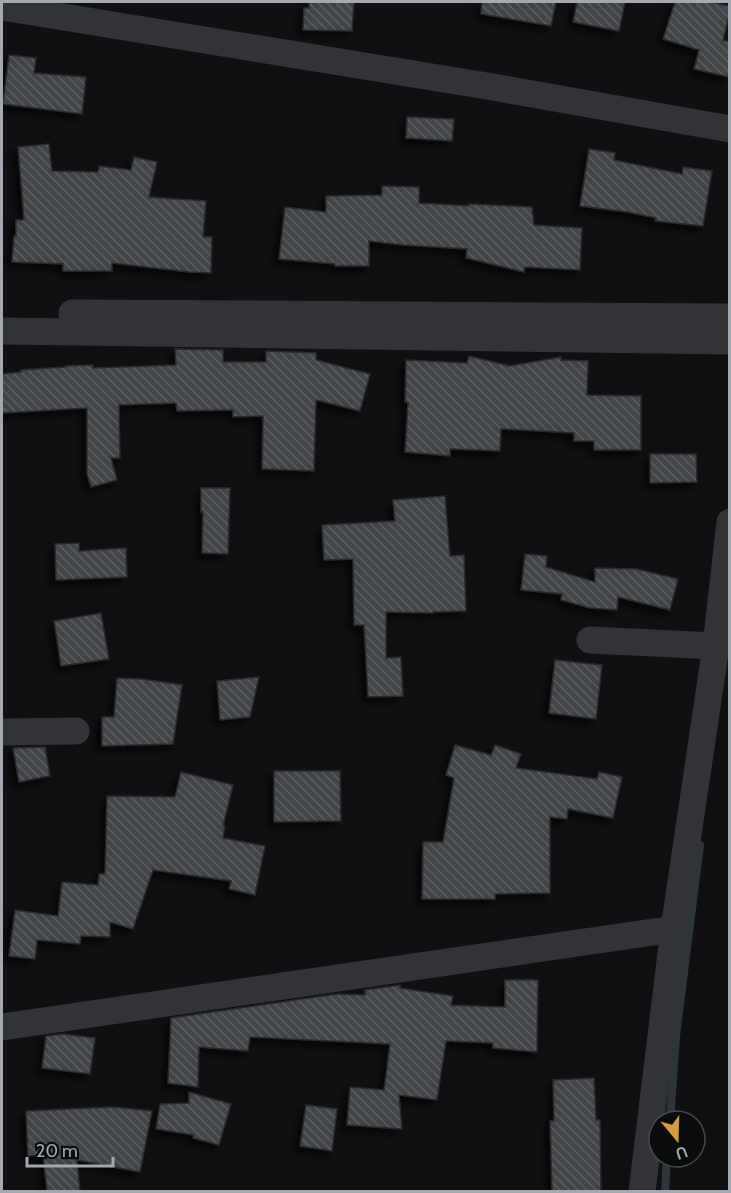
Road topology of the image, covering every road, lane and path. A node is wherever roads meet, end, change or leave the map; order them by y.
1 (2, 7) edge
2 (729, 129) edge
3 (2, 313) edge
4 (729, 317) edge
5 (2, 331) edge
6 (729, 341) edge
7 (729, 522) edge
8 (590, 640) dead end
9 (716, 646) junction
10 (76, 731) dead end
11 (2, 732) edge
12 (674, 929) junction
13 (2, 1027) edge
14 (642, 1191) edge

1 - 2 street
3 - 4 street
5 - 6 street
7 - 9 street
8 - 9 street
9 - 12 street
10 - 11 street
12 - 13 street
12 - 14 street

